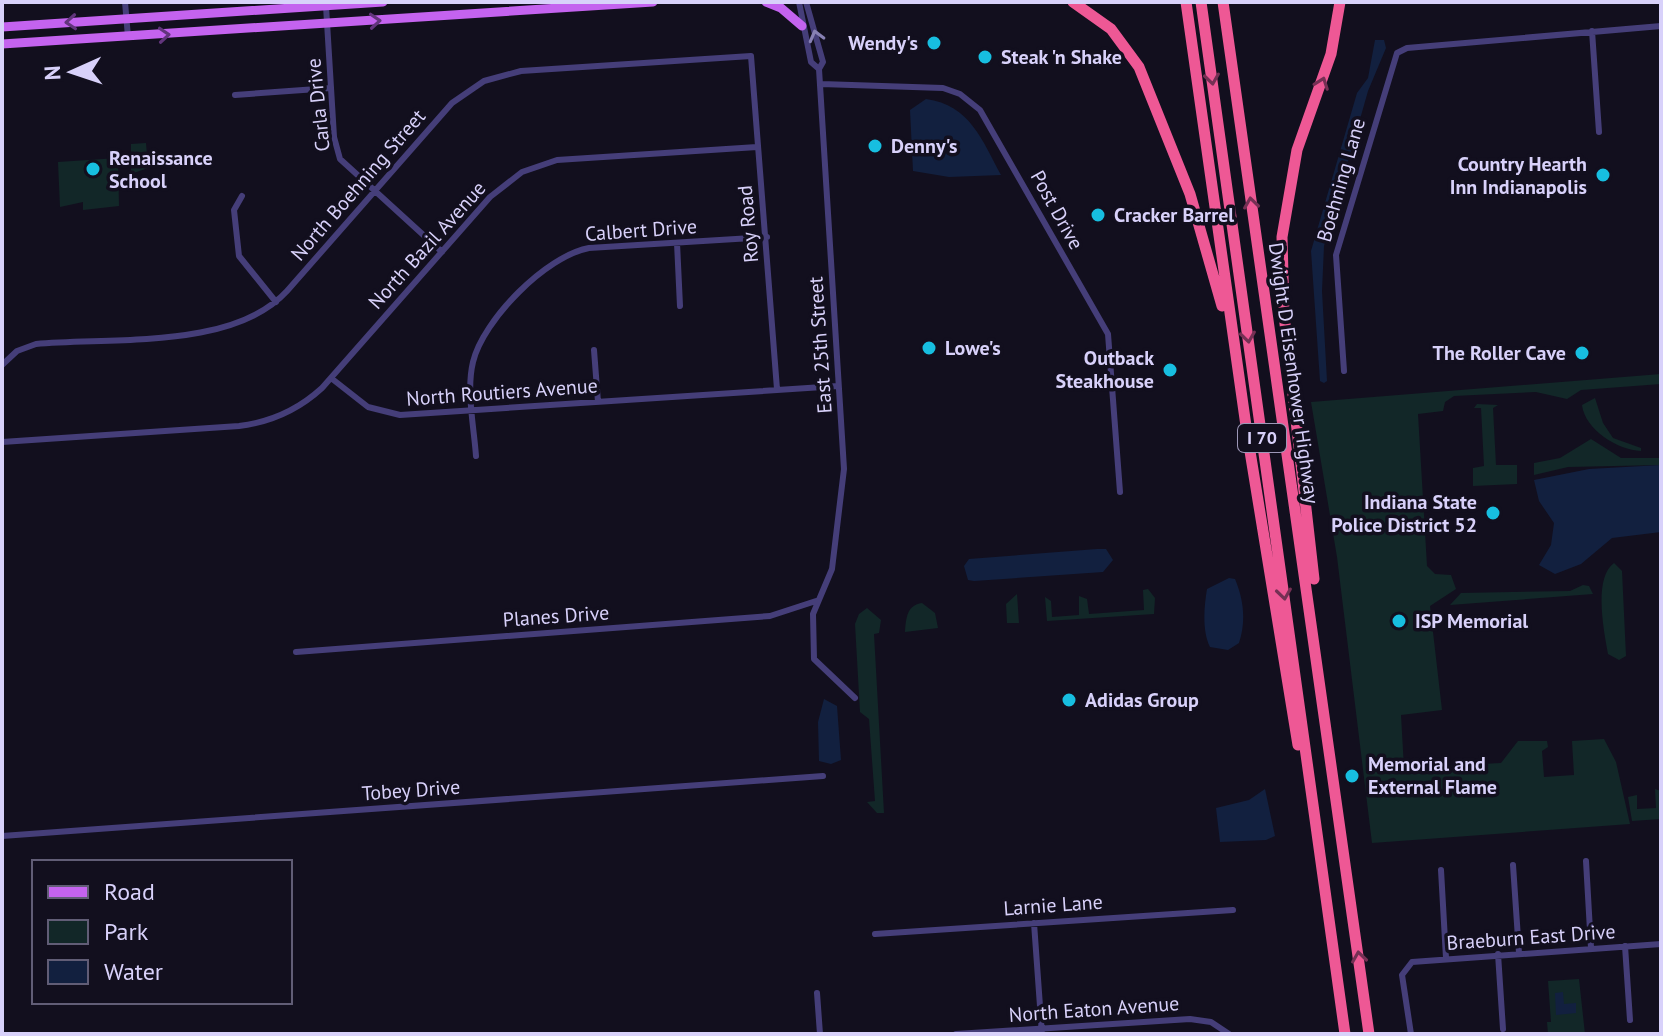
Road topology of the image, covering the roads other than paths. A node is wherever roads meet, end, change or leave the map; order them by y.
1 (125, 2) edge
2 (383, 2) edge
3 (480, 2) edge
4 (653, 2) edge
5 (766, 2) edge
6 (799, 2) edge
7 (806, 2) edge
8 (1073, 2) edge
9 (1186, 2) edge
10 (1201, 2) edge
11 (1223, 2) edge
12 (1339, 2) edge
13 (326, 6) junction
14 (480, 14) junction
15 (126, 19) junction
16 (327, 24) junction
17 (802, 26) junction
18 (1661, 26) edge
19 (2, 27) edge
20 (1592, 31) junction
21 (128, 37) junction
22 (2, 44) edge
23 (751, 56) joint
24 (819, 69) junction
25 (821, 84) junction
26 (331, 88) junction
27 (235, 95) dead end
28 (1599, 132) dead end
29 (757, 147) junction
30 (373, 192) junction
31 (242, 196) dead end
32 (767, 237) junction
33 (677, 243) junction
34 (442, 252) junction
35 (276, 302) junction
36 (680, 306) dead end
37 (594, 350) dead end
38 (2, 365) edge
39 (1344, 371) dead end
40 (331, 378) junction
41 (838, 386) junction
42 (777, 389) junction
43 (598, 402) junction
44 (473, 411) junction
45 (1247, 433) junction
46 (2, 442) edge
47 (476, 456) dead end
48 (1120, 492) dead end
49 (817, 600) junction
50 (296, 652) dead end
51 (855, 698) dead end
52 (1327, 723) junction
53 (823, 776) dead end
54 (2, 836) edge
55 (1586, 861) dead end
56 (1513, 865) dead end
57 (1441, 870) dead end
58 (1323, 874) junction
59 (1233, 910) dead end
60 (1034, 923) junction
61 (875, 934) dead end
62 (1661, 944) edge
63 (1625, 946) junction
64 (1591, 948) junction
65 (1519, 953) junction
66 (1498, 954) junction
67 (1446, 958) junction
68 (817, 993) dead end
69 (1630, 1020) dead end
70 (1126, 1023) junction
71 (1503, 1029) dead end
72 (1042, 1031) edge
73 (820, 1034) edge
74 (956, 1034) edge
75 (1126, 1034) edge
76 (1229, 1034) edge
77 (1345, 1034) edge
78 (1369, 1034) edge
79 (1411, 1034) edge

1 - 15 street
2 - 13 main road
3 - 14 street
4 - 14 main road
5 - 17 main road
6 - 17 street, East 25th Street
24 -> 7 street, East 25th Street
8 - 45 highway
9 - 45 highway
10 -> 58 highway, Dwight D Eisenhower Highway / I 70
52 -> 11 highway, Dwight D Eisenhower Highway / I 70
52 -> 12 highway
13 - 15 main road
13 - 16 street, Carla Drive
16 -> 14 main road
15 -> 19 main road
15 - 21 street
21 -> 16 main road
16 - 26 street, Carla Drive
17 - 24 street, East 25th Street
18 - 20 street
20 - 28 street
20 - 39 street, Boehning Lane
21 - 22 main road
23 - 29 street, Roy Road
23 - 30 street, North Boehning Street
24 - 25 street, East 25th Street
25 - 41 street, East 25th Street
25 - 48 street, Post Drive
26 - 27 street
26 - 30 street, Carla Drive
29 - 32 street, Roy Road
29 - 34 street, North Bazil Avenue
30 - 34 street, Carla Drive
30 - 35 street, North Boehning Street
31 - 35 street
32 - 33 street, Calbert Drive
32 - 42 street, Roy Road
33 - 36 street
33 - 44 street, Calbert Drive
34 - 40 street, North Bazil Avenue
35 - 38 street, North Boehning Street
37 - 43 street
40 - 44 street, North Routiers Avenue
40 - 46 street
41 - 42 street, North Routiers Avenue
41 - 49 street, East 25th Street
42 - 43 street, North Routiers Avenue
43 - 44 street, North Routiers Avenue
44 - 47 street, Calbert Drive
45 - 58 highway
49 - 50 street, Planes Drive
49 - 51 street, East 25th Street
78 -> 52 highway, Dwight D Eisenhower Highway / I 70
53 - 54 street, Tobey Drive
55 - 64 street
56 - 65 street
57 - 67 street
58 - 77 highway, Dwight D Eisenhower Highway / I 70
59 - 60 street, Larnie Lane
60 - 61 street, Larnie Lane
60 - 72 street
62 - 63 street, Braeburn East Drive
63 - 64 street, Braeburn East Drive
63 - 69 street
64 - 65 street, Braeburn East Drive
65 - 66 street, Braeburn East Drive
66 - 67 street, Braeburn East Drive
66 - 71 street
67 - 79 street, Braeburn East Drive
68 - 73 street
70 - 72 street, North Eaton Avenue
70 - 75 street
70 - 76 street, North Eaton Avenue
72 - 74 street, North Eaton Avenue

